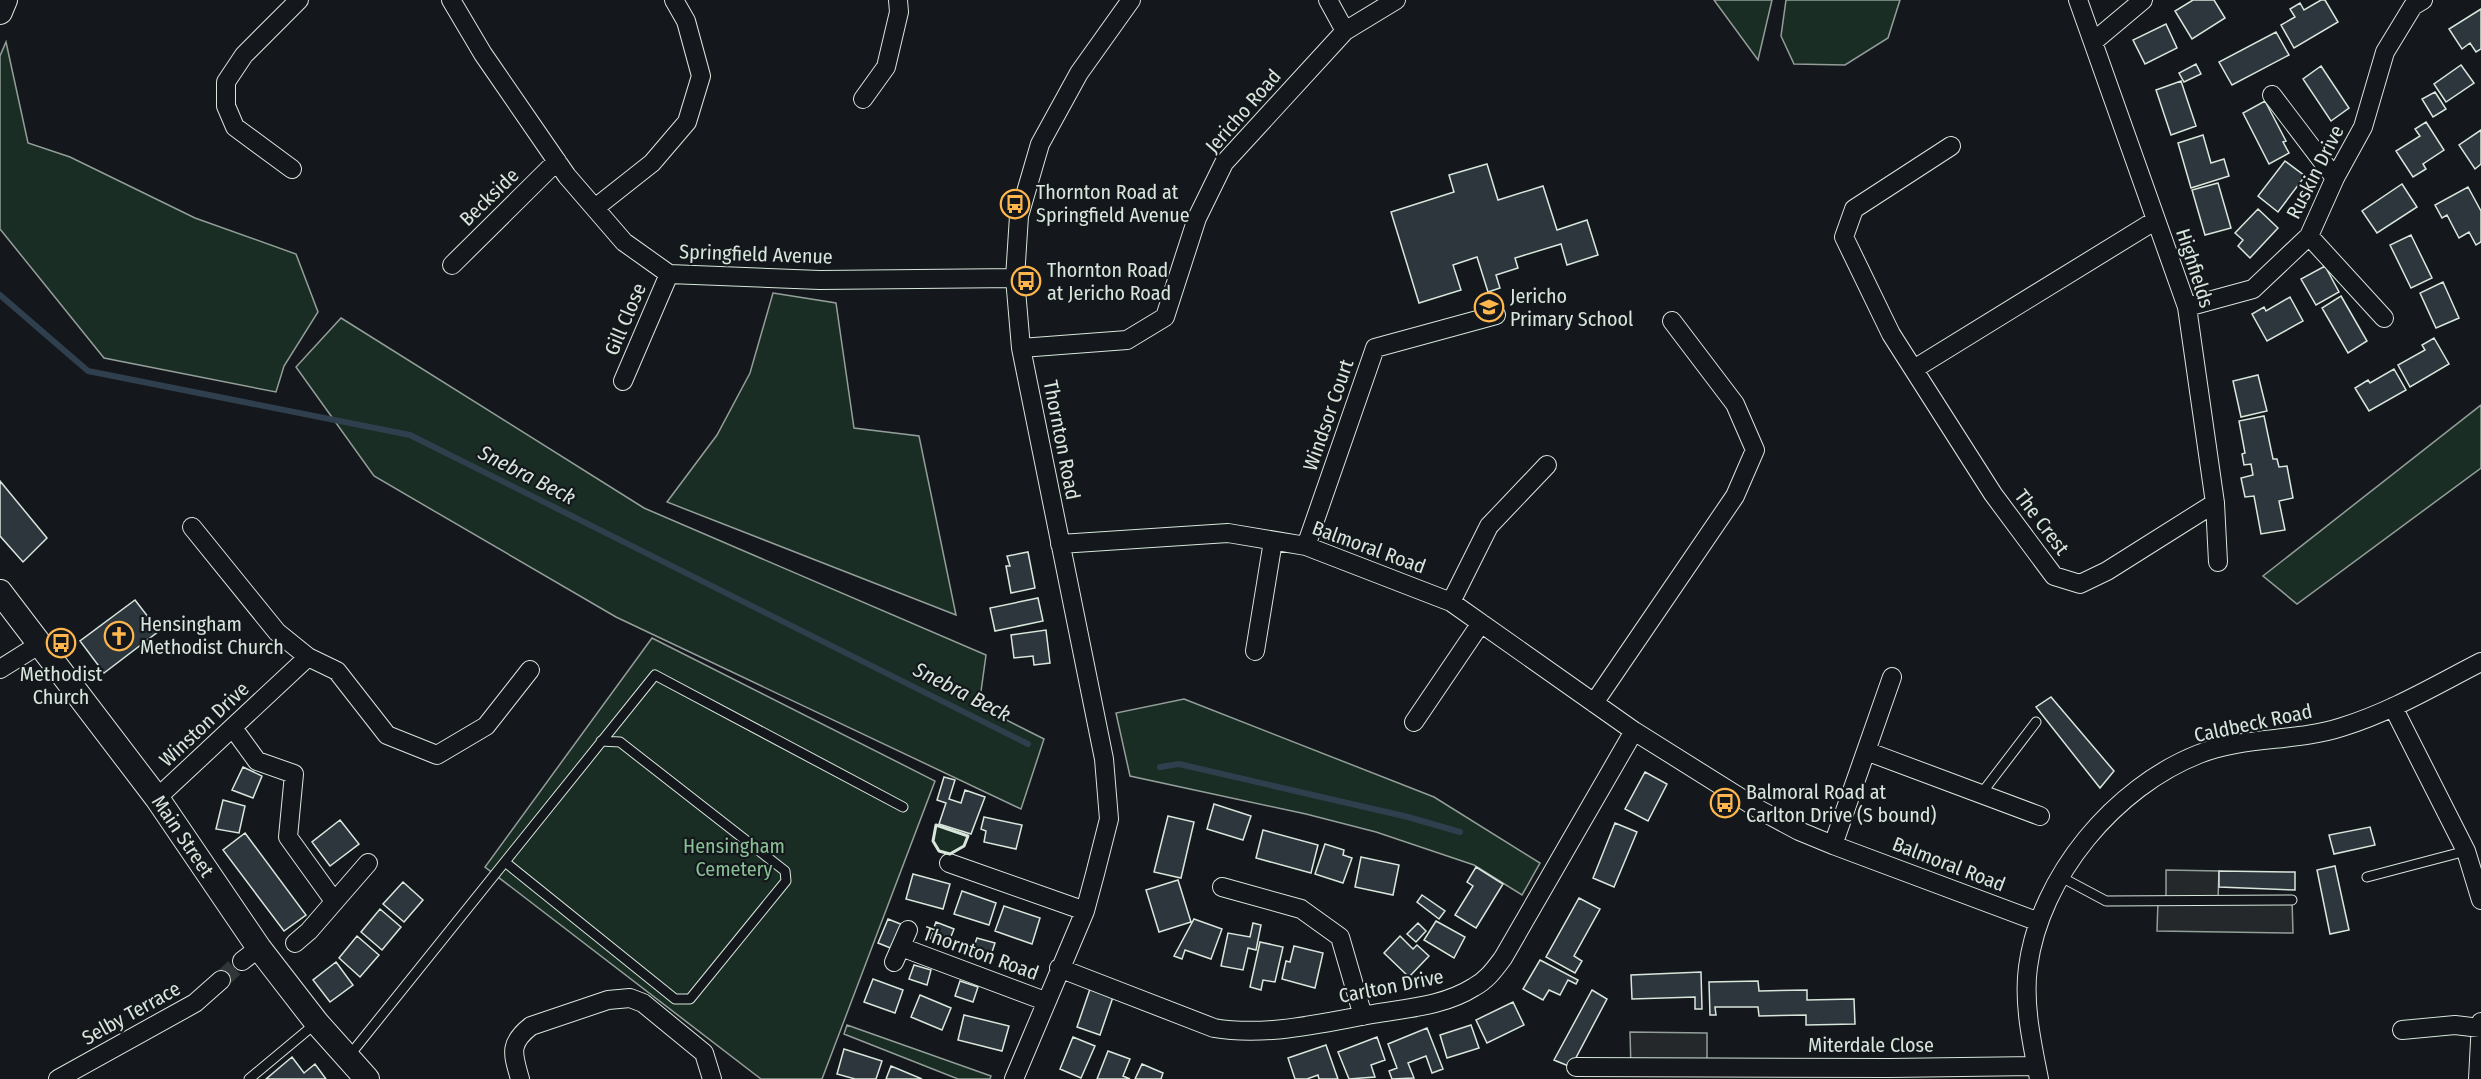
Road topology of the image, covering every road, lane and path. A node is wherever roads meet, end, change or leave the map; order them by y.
1 (5, 0) edge
2 (299, 0) edge
3 (451, 0) edge
4 (674, 0) edge
5 (898, 0) edge
6 (1131, 0) edge
7 (1328, 0) edge
8 (1396, 0) edge
9 (2078, 0) edge
10 (2143, 0) edge
11 (2423, 0) edge
12 (0, 12) edge
13 (1345, 32) junction
14 (2093, 42) junction
15 (2272, 94) dead end
16 (863, 99) dead end
17 (1952, 146) dead end
18 (557, 161) junction
19 (292, 169) dead end
20 (2336, 177) junction
21 (595, 208) junction
22 (2156, 220) junction
23 (2309, 236) junction
24 (452, 265) dead end
25 (669, 274) junction
26 (1015, 278) junction
27 (2187, 307) junction
28 (1496, 315) dead end
29 (2384, 318) dead end
30 (1672, 321) dead end
31 (1021, 348) junction
32 (1914, 369) junction
33 (623, 381) dead end
34 (1547, 465) dead end
35 (2215, 503) junction
36 (192, 527) dead end
37 (1273, 541) junction
38 (1060, 544) junction
39 (1306, 546) junction
40 (2218, 562) dead end
41 (0, 592) edge
42 (1451, 602) junction
43 (1481, 623) junction
44 (40, 645) junction
45 (1255, 651) dead end
46 (308, 657) junction
47 (2481, 662) edge
48 (0, 669) edge
49 (530, 670) dead end
50 (1892, 677) dead end
51 (1594, 703) junction
52 (2393, 707) junction
53 (1413, 722) dead end
54 (2036, 722) dead end
55 (233, 728) junction
56 (1634, 731) junction
57 (601, 741) junction
58 (1866, 751) junction
59 (1981, 794) junction
60 (157, 798) junction
61 (903, 807) dead end
62 (2040, 816) dead end
63 (1833, 845) junction
64 (2466, 851) junction
65 (962, 861) dead end
66 (504, 862) junction
67 (368, 863) dead end
68 (2061, 877) junction
69 (2367, 877) dead end
70 (1222, 886) dead end
71 (2292, 900) dead end
72 (2481, 900) edge
73 (334, 901) junction
74 (1084, 910) junction
75 (2039, 922) junction
76 (296, 943) dead end
77 (901, 946) dead end
78 (1059, 968) junction
79 (221, 980) tunnel mouth
80 (1045, 1001) junction
81 (1363, 1016) junction
82 (2481, 1022) edge
83 (317, 1023) junction
84 (2480, 1028) edge
85 (2402, 1030) dead end
86 (348, 1058) junction
87 (1576, 1068) dead end
88 (2038, 1072) edge
89 (1705, 1073) edge
90 (58, 1079) edge
91 (249, 1079) edge
92 (367, 1079) edge
93 (520, 1079) edge
94 (712, 1079) edge
95 (1014, 1079) edge
96 (2478, 1079) edge

1 - 12 main road
2 - 19 street
3 - 18 street, Springfield Avenue
4 - 21 street
5 - 16 street
6 - 26 street, Thornton Road
7 - 13 street
8 - 13 street, Jericho Road
9 - 14 street, Highfields
10 - 14 street
11 - 20 street, Ruskin Drive
13 - 31 street, Jericho Road
14 - 22 street, Highfields
15 - 20 street
17 - 32 street, The Crest
18 - 21 street, Springfield Avenue
18 - 24 street, Beckside
20 - 23 street, Ruskin Drive
21 - 25 street, Springfield Avenue
22 - 27 street, Highfields
22 - 32 street
23 - 27 street, Ruskin Drive
23 - 29 street
25 - 26 street, Springfield Avenue
25 - 33 street, Gill Close
26 - 31 street, Thornton Road
27 - 35 street, Highfields
28 - 39 street, Windsor Court
30 - 51 street
31 - 38 street, Thornton Road
32 - 35 street, The Crest
34 - 42 street
35 - 40 street, Highfields
36 - 46 street
37 - 38 street, Balmoral Road
37 - 39 street, Balmoral Road
37 - 45 street
38 - 74 street, Thornton Road
39 - 42 street, Balmoral Road
41 - 44 main road, Main Street
42 - 43 street, Balmoral Road
43 - 51 street, Balmoral Road
43 - 53 street
44 - 48 street
44 - 60 main road, Main Street
46 - 49 street
46 - 55 street, Winston Drive
47 - 52 street, Caldbeck Road
50 - 58 street
51 - 56 street, Balmoral Road
52 - 64 street
52 - 68 street, Caldbeck Road
54 - 59 lane
55 - 60 street, Winston Drive
55 - 73 street
56 - 63 street, Balmoral Road
56 - 81 street, Carlton Drive
57 - 61 lane
57 - 66 lane
57 - 66 lane
58 - 59 street
58 - 63 street
59 - 62 street
60 - 83 main road, Main Street
63 - 75 street, Balmoral Road
64 - 69 lane
64 - 72 street
65 - 74 street
66 - 86 lane
67 - 73 street
68 - 71 lane
68 - 75 street, Caldbeck Road
70 - 81 street
73 - 76 street
74 - 78 street, Thornton Road
75 - 88 street, Caldbeck Road
77 - 80 street, Thornton Road
78 - 80 street, Thornton Road
78 - 81 street, Carlton Drive
79 - 90 street, Selby Terrace
80 - 95 street, Thornton Road
82 - 84 street
83 - 86 main road, Main Street
83 - 91 lane
84 - 85 street
84 - 96 street
86 - 92 main road, Main Street
87 - 89 street, Miterdale Close
88 - 89 street, Miterdale Close
93 - 94 street

